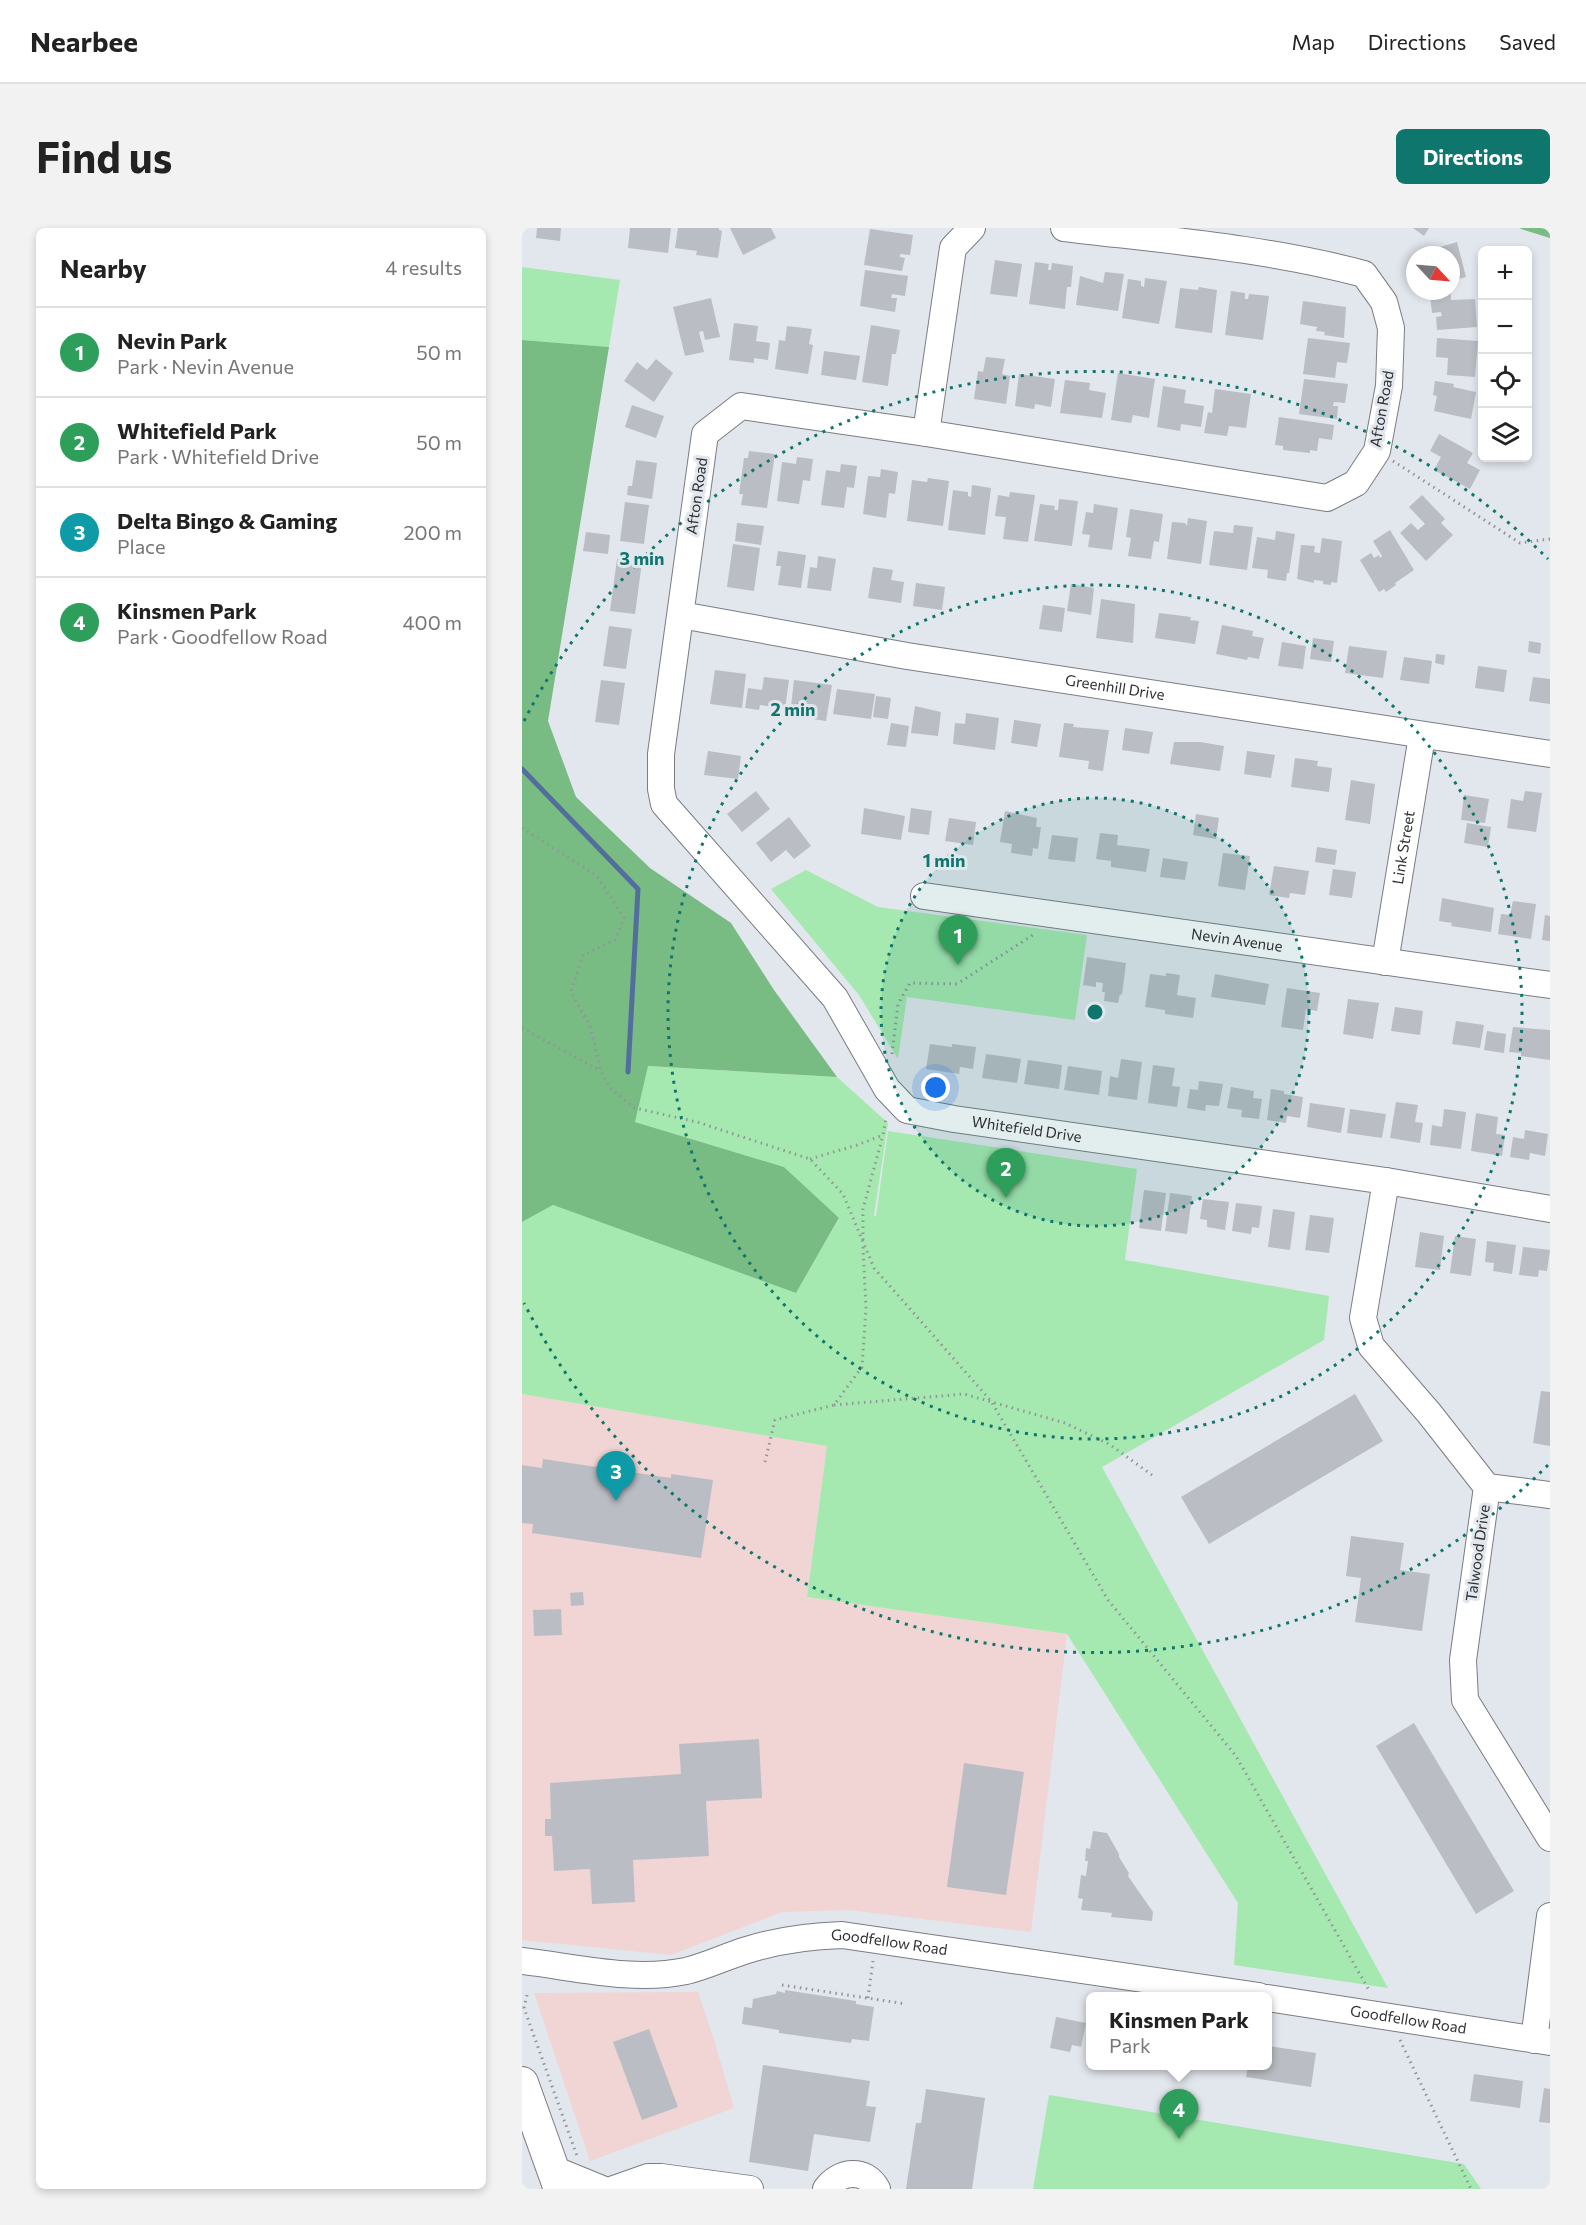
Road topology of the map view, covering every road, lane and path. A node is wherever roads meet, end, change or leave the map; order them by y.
1 (972, 228) edge
2 (1064, 228) edge
3 (926, 433) junction
4 (1377, 450) junction
5 (1550, 539) edge
6 (681, 615) junction
7 (1422, 736) junction
8 (1550, 754) edge
9 (661, 789) joint
10 (522, 828) edge
11 (924, 896) dead end
12 (1065, 914) junction
13 (1385, 962) junction
14 (1550, 985) edge
15 (522, 1028) edge
16 (601, 1071) junction
17 (887, 1089) junction
18 (883, 1135) junction
19 (810, 1160) junction
20 (1386, 1181) junction
21 (1550, 1209) edge
22 (863, 1243) junction
23 (991, 1401) junction
24 (834, 1405) junction
25 (765, 1462) dead end
26 (1152, 1475) dead end
27 (1487, 1487) junction
28 (1550, 1495) edge
29 (1550, 1838) edge
30 (1550, 1916) edge
31 (876, 1939) junction
32 (522, 1961) edge
33 (782, 1985) dead end
34 (1232, 1992) edge
35 (1370, 1992) dead end
36 (527, 1995) dead end
37 (868, 1998) junction
38 (1272, 1999) edge
39 (906, 2004) dead end
40 (1399, 2038) dead end
41 (1542, 2041) edge
42 (522, 2083) edge
43 (575, 2183) edge
44 (699, 2186) edge
45 (614, 2189) edge
46 (750, 2189) edge
47 (826, 2189) edge
48 (878, 2189) edge
49 (1471, 2189) edge

1 - 3 street
2 - 4 street, Afton Road
3 - 4 street, Afton Road
3 - 6 street, Afton Road
4 - 5 path
6 - 7 street, Greenhill Drive
6 - 9 street, Afton Road
7 - 8 street, Greenhill Drive
7 - 13 street, Link Street
9 - 17 street, Whitefield Drive
10 - 16 path
11 - 12 street, Nevin Avenue
12 - 13 street, Nevin Avenue
12 - 17 path
13 - 14 street, Nevin Avenue
15 - 16 path
16 - 19 path
17 - 18 path
17 - 20 street, Whitefield Drive
18 - 19 path
18 - 22 path
19 - 22 path
20 - 21 street, Whitefield Drive
20 - 27 street, Talwood Drive
22 - 23 path
22 - 24 path
23 - 24 path
23 - 26 path
23 - 35 path
24 - 25 path
27 - 28 street
27 - 29 street, Talwood Drive
30 - 41 street
31 - 32 street, Goodfellow Road
31 - 34 street, Goodfellow Road
31 - 37 path
33 - 37 path
36 - 43 path
37 - 39 path
38 - 41 street, Goodfellow Road
40 - 49 path
42 - 43 main road
44 - 45 street
44 - 46 street
47 - 48 street

